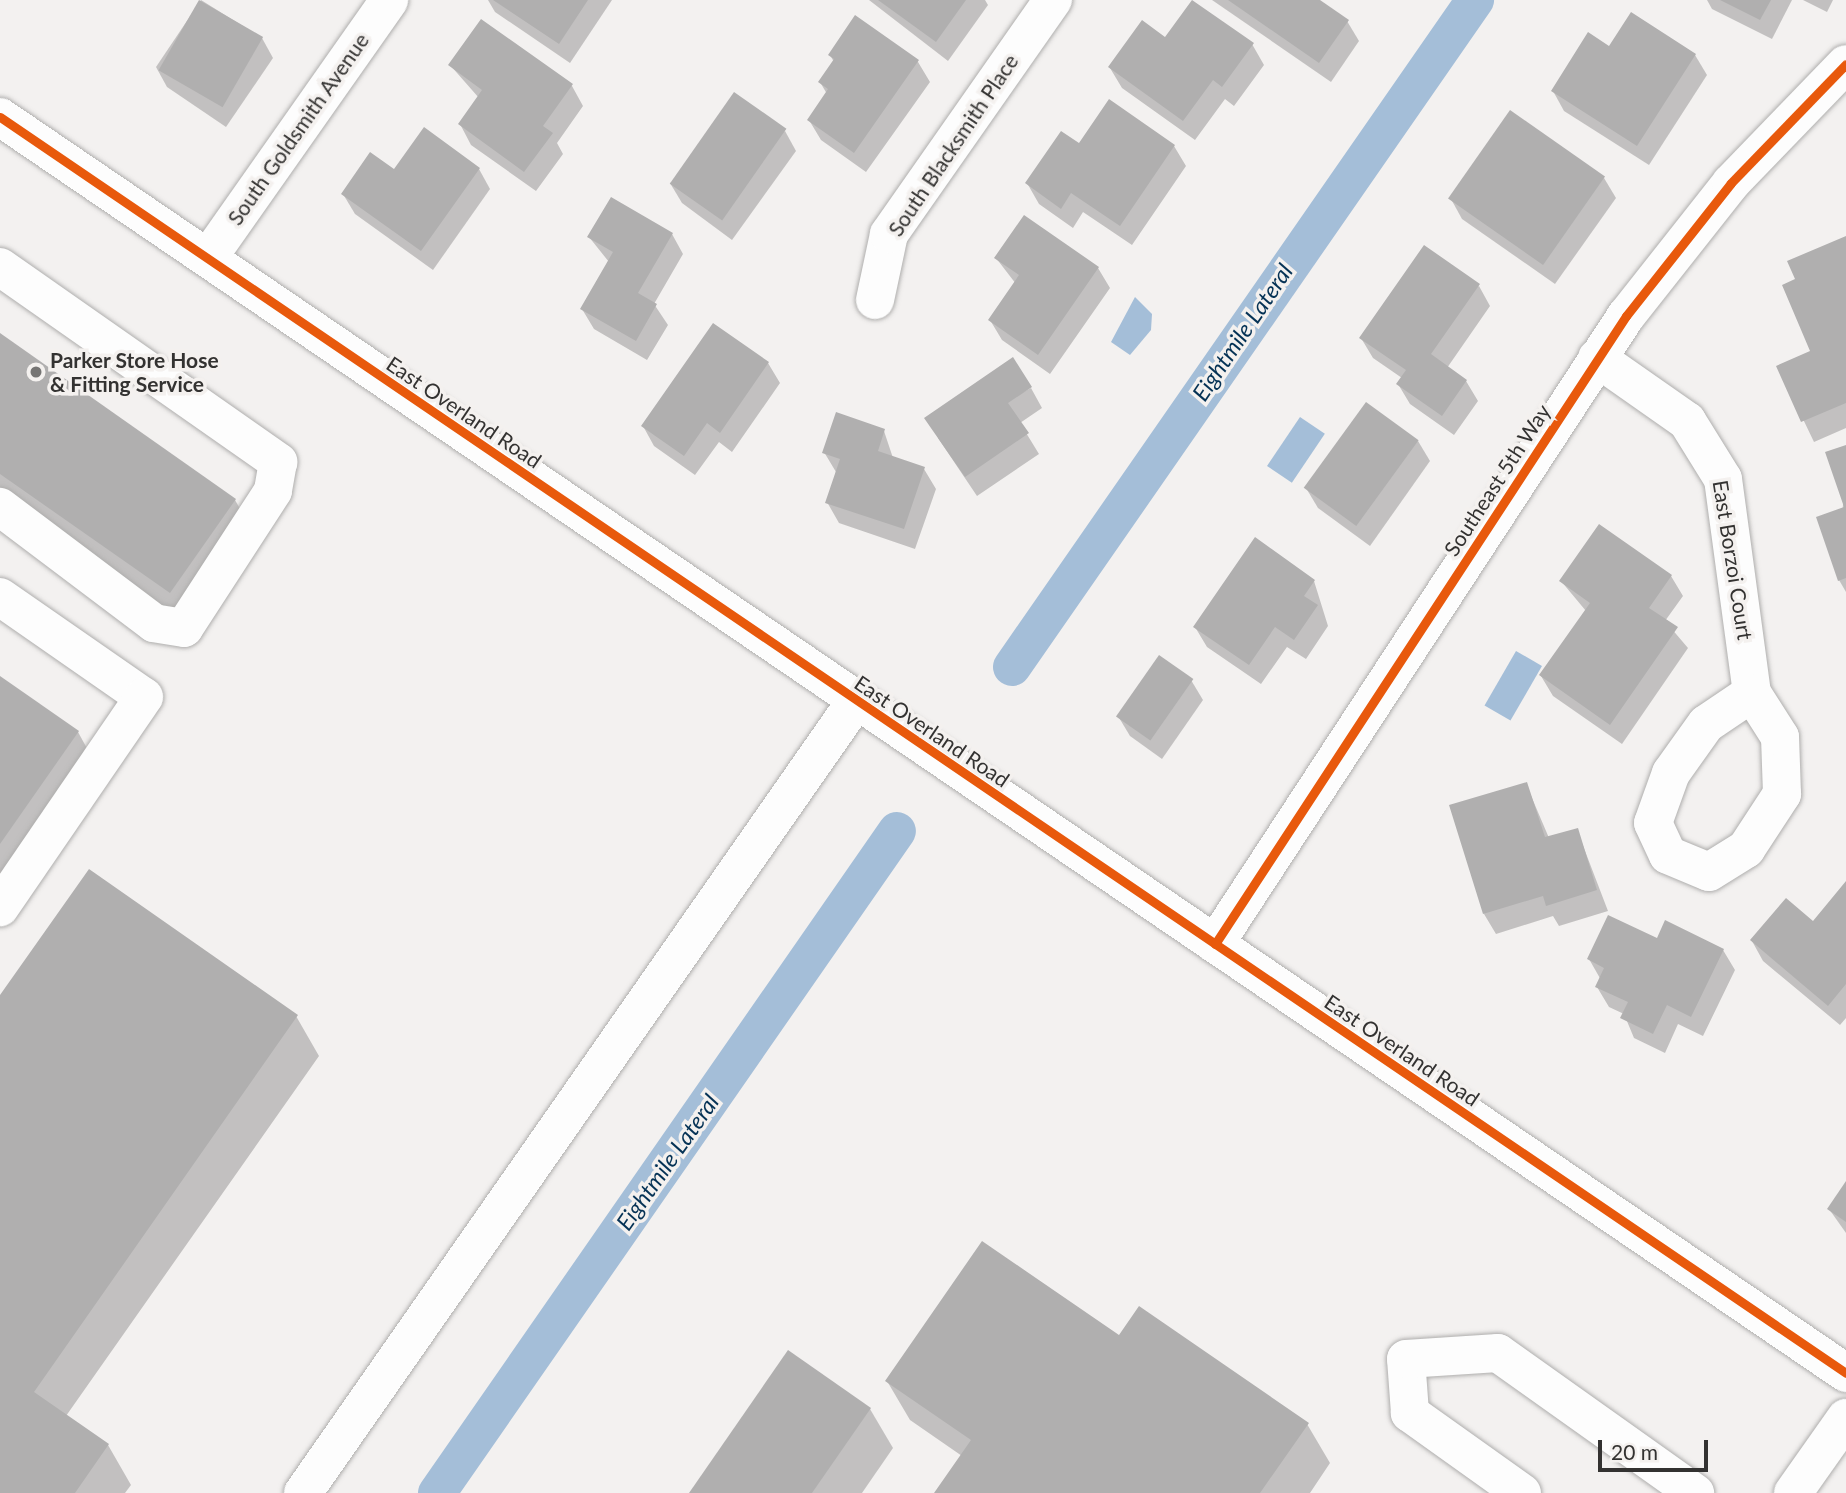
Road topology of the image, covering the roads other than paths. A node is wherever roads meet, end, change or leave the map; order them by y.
1 (389, 0) edge
2 (1054, 0) edge
3 (1846, 64) edge
4 (0, 117) edge
5 (208, 258) junction
6 (0, 267) edge
7 (875, 300) dead end
8 (1597, 358) junction
9 (0, 507) edge
10 (0, 597) edge
11 (1752, 693) dead end
12 (856, 701) junction
13 (0, 907) edge
14 (1215, 944) junction
15 (1846, 1373) edge
16 (1846, 1418) edge
17 (303, 1493) edge
18 (1522, 1493) edge
19 (1695, 1493) edge
20 (1793, 1493) edge

1 - 5 main road, South Goldsmith Avenue
2 - 7 main road, South Blacksmith Place
3 - 8 main road, Southeast 5th Way
4 - 5 main road, East Overland Road
5 - 12 main road, East Overland Road
6 - 9 main road
8 - 11 main road, East Borzoi Court
8 - 14 main road, Southeast 5th Way
10 - 13 main road
12 - 14 main road, East Overland Road
12 - 17 main road
14 - 15 main road, East Overland Road
16 - 20 main road
18 - 19 main road

